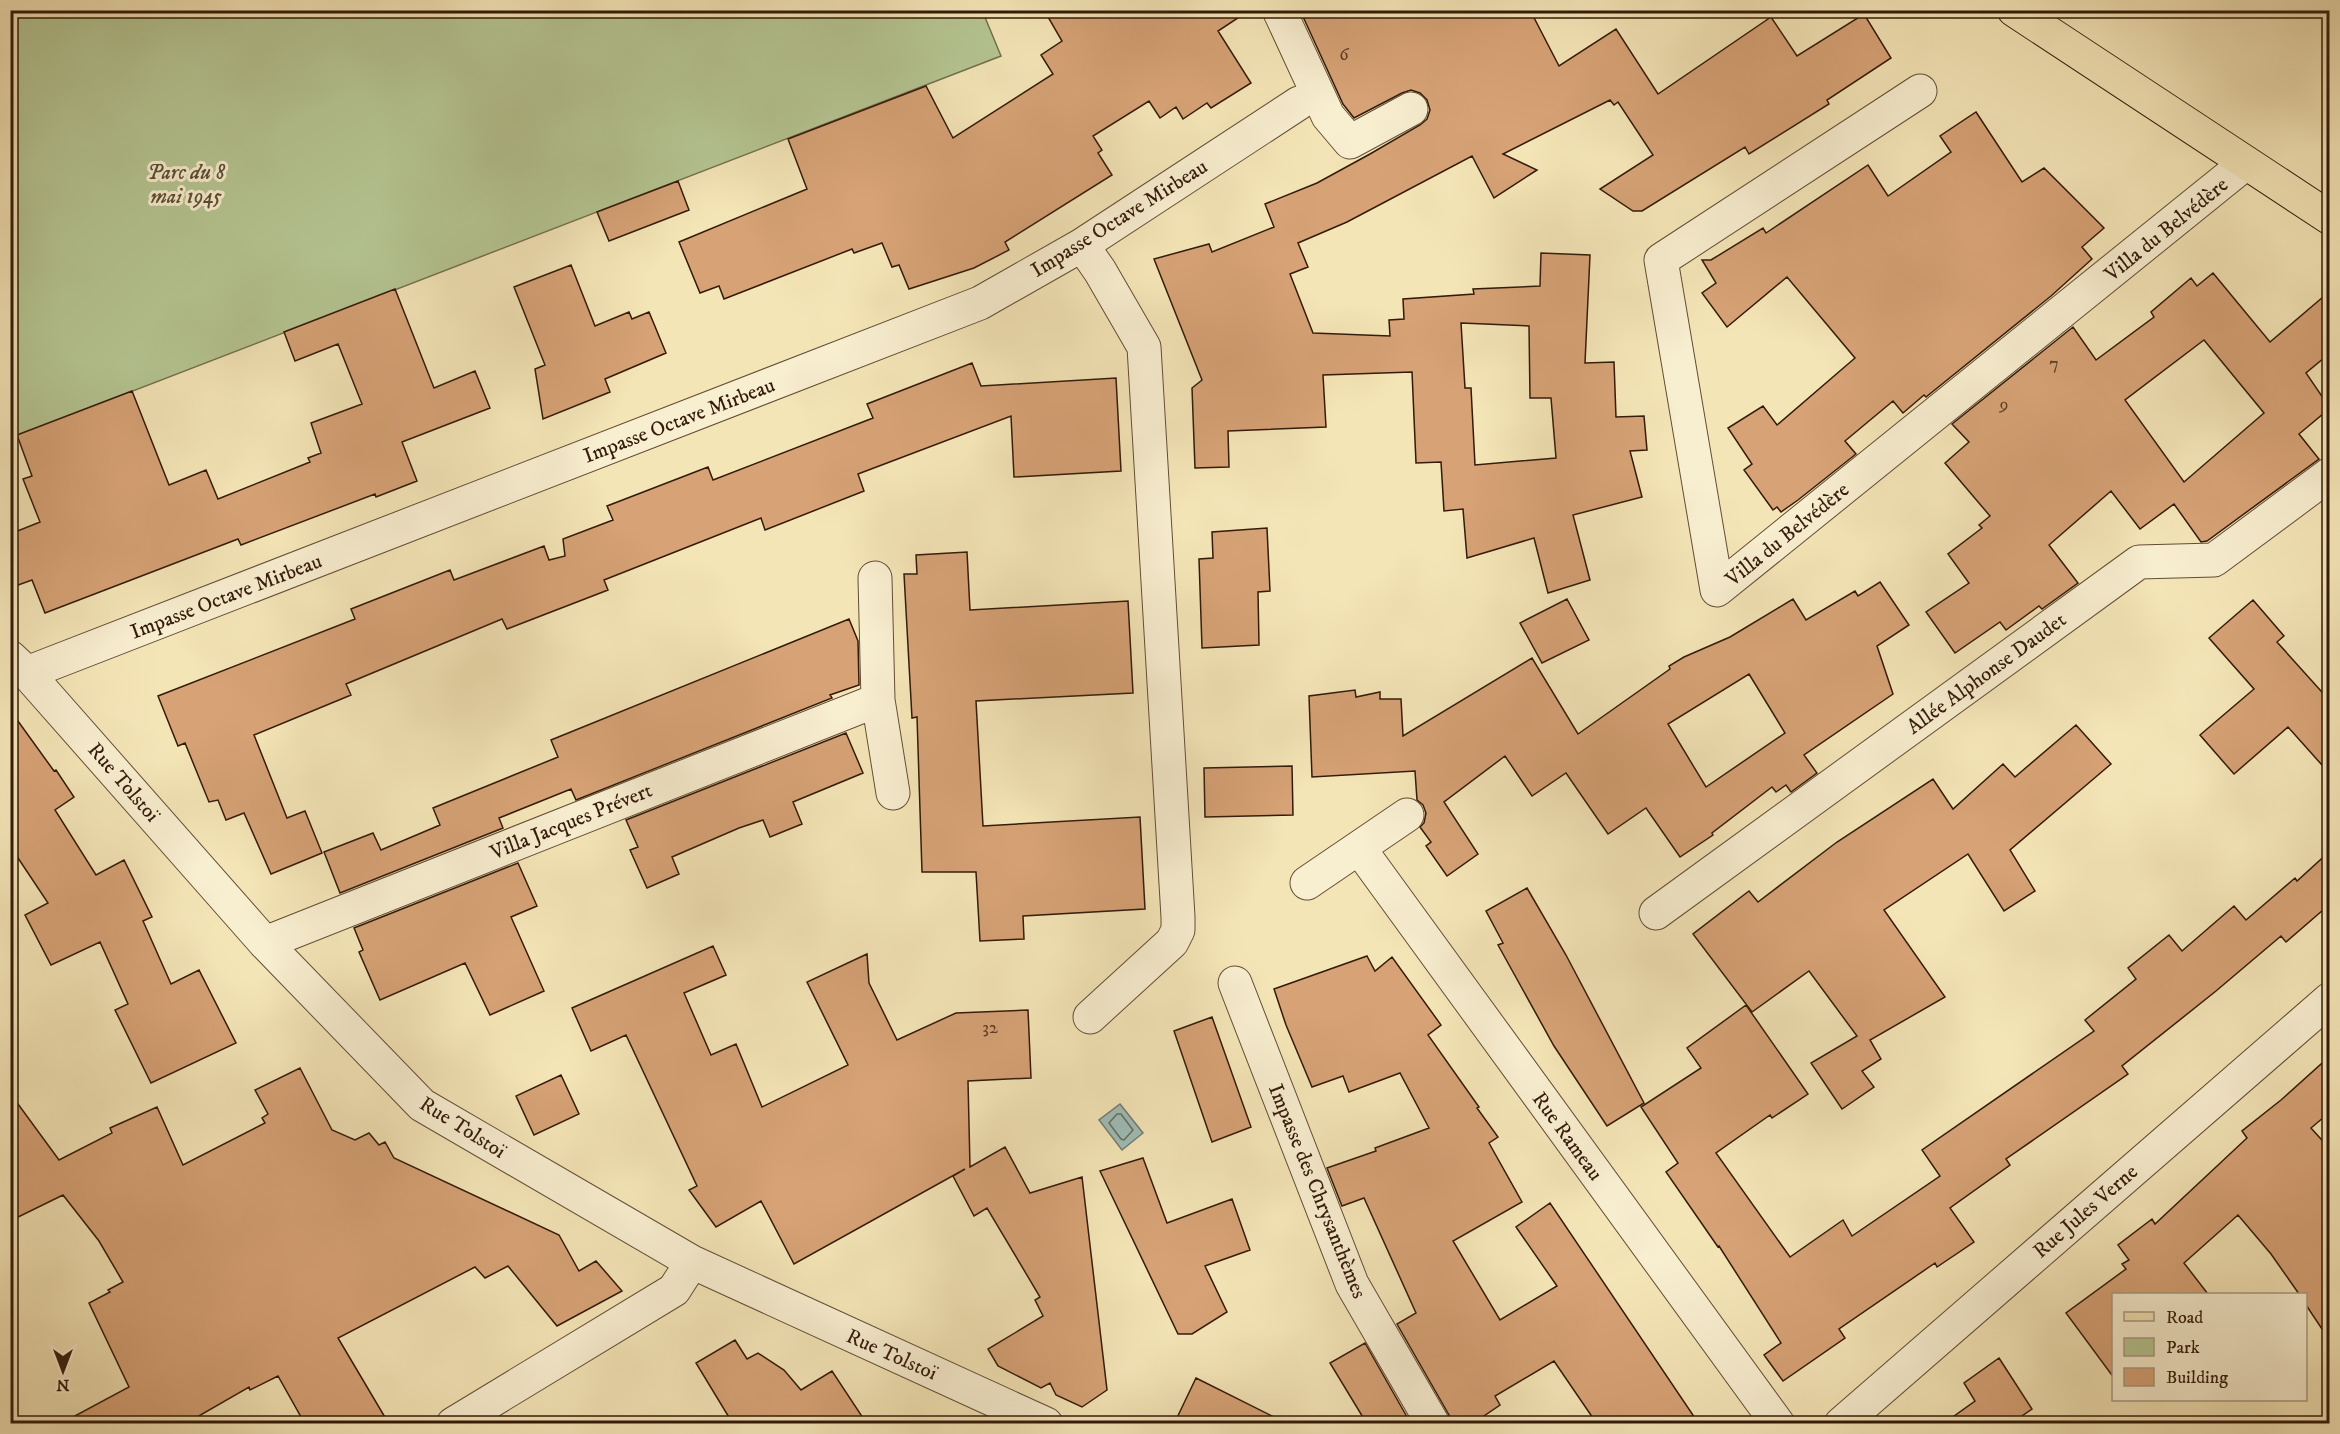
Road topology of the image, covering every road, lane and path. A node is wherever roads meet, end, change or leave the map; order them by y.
1 (1279, 10) edge
2 (2014, 10) edge
3 (1920, 91) dead end
4 (1299, 103) dead end
5 (1411, 109) dead end
6 (2246, 164) junction
7 (2330, 218) edge
8 (1082, 245) junction
9 (2330, 474) edge
10 (875, 578) dead end
11 (19, 665) edge
12 (878, 700) junction
13 (893, 793) dead end
14 (1407, 815) dead end
15 (1359, 848) junction
16 (1307, 883) dead end
17 (1656, 913) dead end
18 (265, 943) junction
19 (1235, 983) dead end
20 (2330, 999) edge
21 (1090, 1017) dead end
22 (692, 1262) junction
23 (453, 1424) edge
24 (1046, 1424) edge
25 (1433, 1424) edge
26 (1778, 1424) edge
27 (1841, 1424) edge

1 - 5 street
2 - 6 main road
3 - 6 street, Villa du Belvédère
4 - 8 street, Impasse Octave Mirbeau
6 - 7 main road
8 - 11 street, Impasse Octave Mirbeau
8 - 21 street
9 - 17 street, Allée Alphonse Daudet
10 - 12 street
11 - 18 street, Rue Tolstoï
12 - 13 street
12 - 18 street, Villa Jacques Prévert
14 - 15 street
15 - 16 street
15 - 26 street, Rue Rameau
18 - 22 street, Rue Tolstoï
19 - 25 street, Impasse des Chrysanthèmes
20 - 27 street, Rue Jules Verne
22 - 23 street
22 - 24 street, Rue Tolstoï

